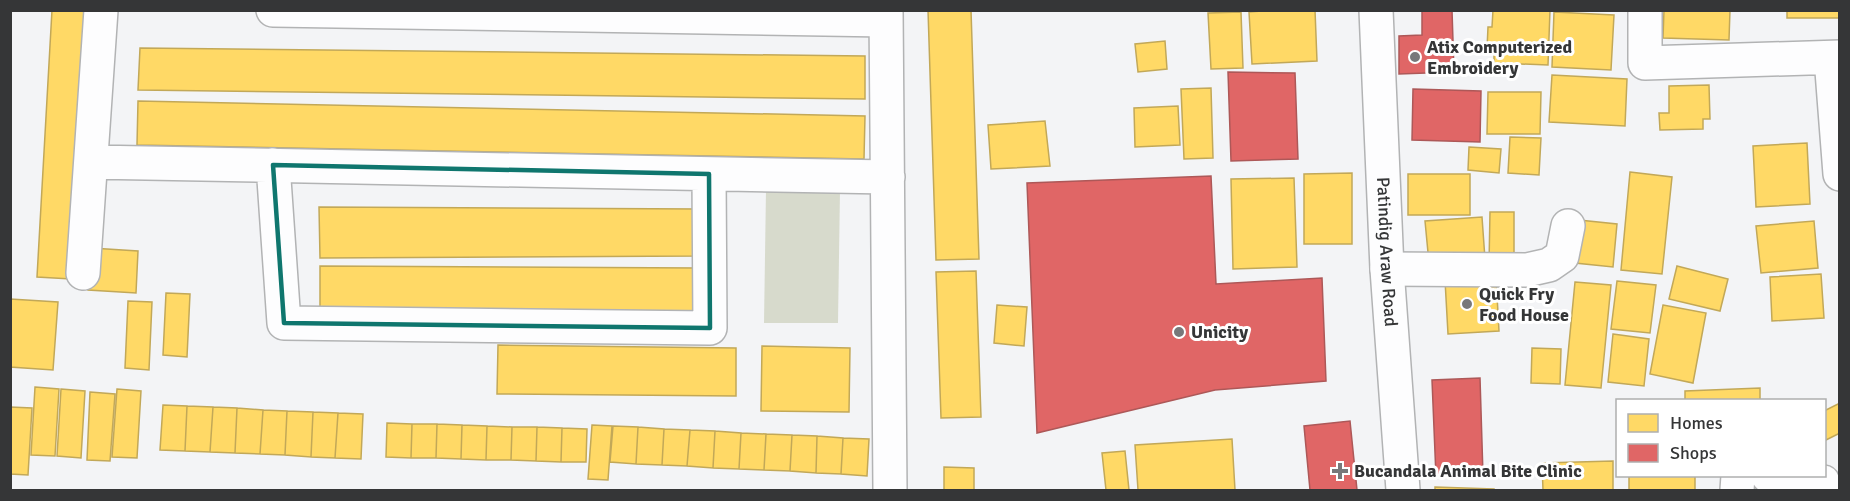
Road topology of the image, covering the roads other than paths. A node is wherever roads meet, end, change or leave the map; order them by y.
1 (101, 10) edge
2 (273, 10) edge
3 (1376, 10) edge
4 (1646, 10) edge
5 (886, 15) edge
6 (1835, 58) edge
7 (91, 162) junction
8 (273, 165) junction
9 (709, 174) junction
10 (1839, 174) edge
11 (888, 177) junction
12 (1568, 226) dead end
13 (1387, 269) junction
14 (83, 273) dead end
15 (1777, 477) edge
16 (890, 490) edge
17 (1403, 490) edge
18 (1826, 490) edge

1 - 7 street
2 - 5 street
3 - 13 street, Patindig Araw Road
4 - 6 street
5 - 11 street
6 - 10 street
7 - 8 street
7 - 14 street
8 - 9 street
8 - 9 street
9 - 11 street
11 - 16 street
12 - 13 street
13 - 17 street, Patindig Araw Road
15 - 18 street

